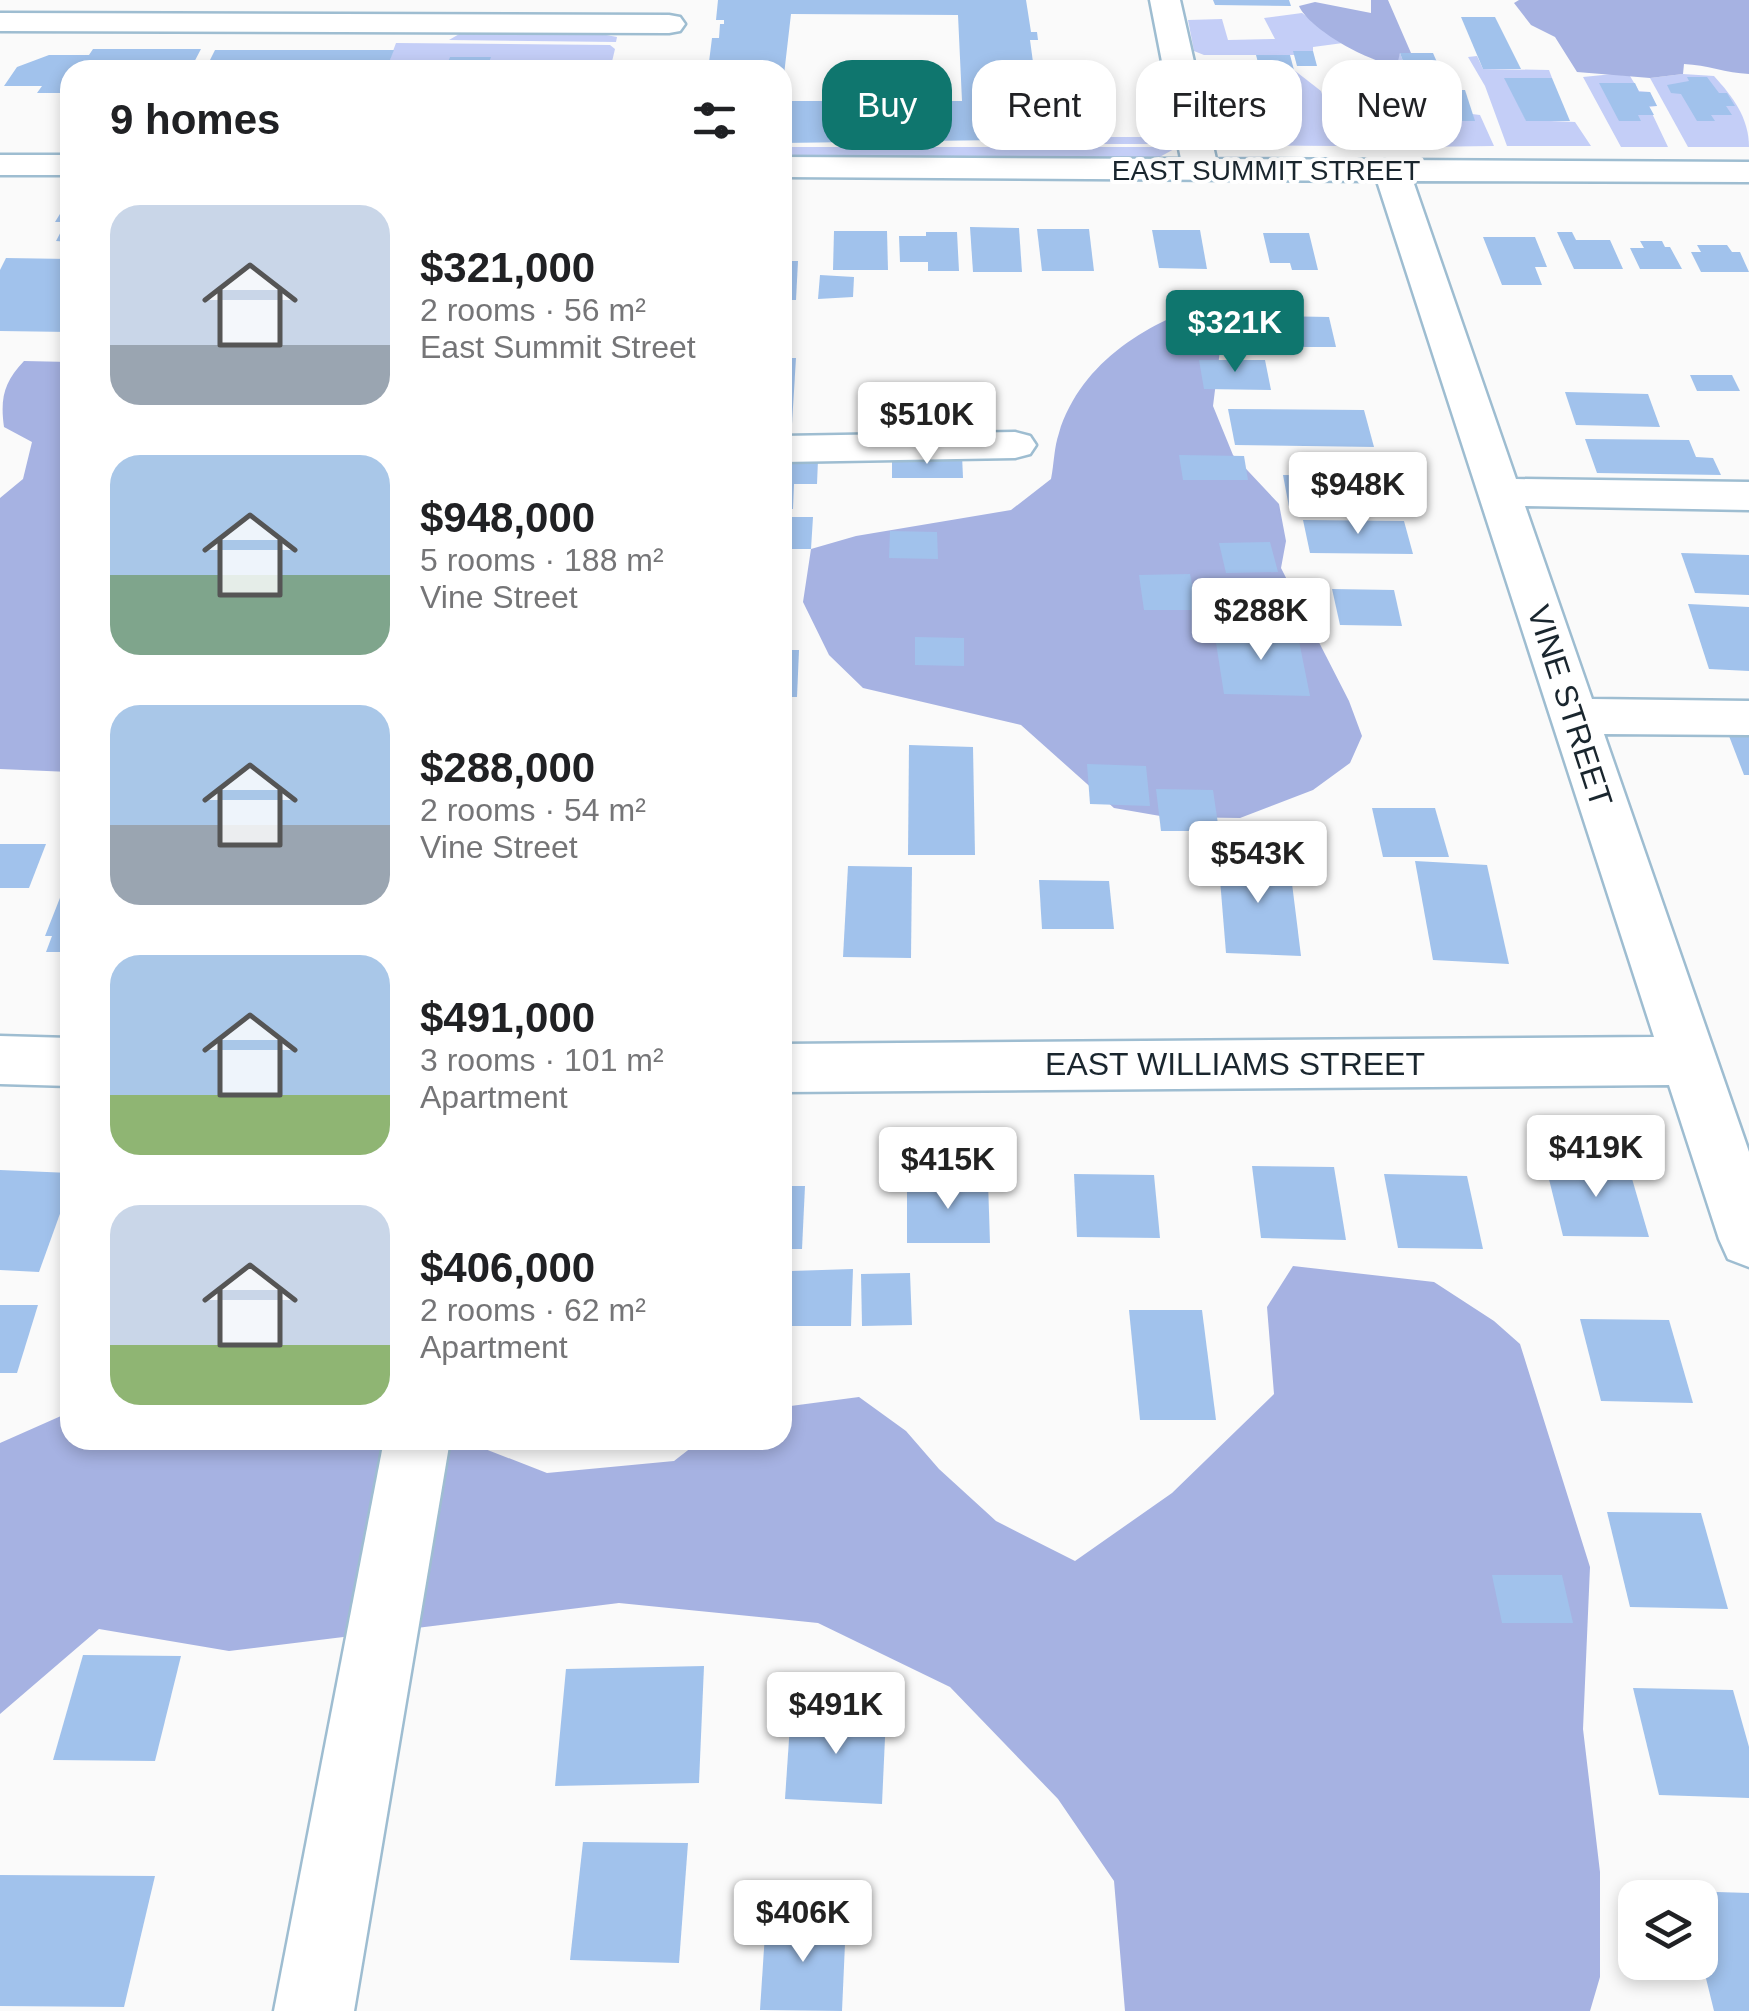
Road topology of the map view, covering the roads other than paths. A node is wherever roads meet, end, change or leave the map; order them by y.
1 (1164, 0) edge
2 (0, 22) edge
3 (668, 26) edge
4 (10, 165) edge
5 (60, 166) edge
6 (792, 168) edge
7 (1201, 170) junction
8 (1392, 172) junction
9 (1749, 172) edge
10 (0, 196) edge
11 (1015, 445) dead end
12 (792, 449) edge
13 (1499, 492) junction
14 (1749, 496) edge
15 (1574, 716) junction
16 (1749, 718) edge
17 (0, 1060) edge
18 (1688, 1061) junction
19 (60, 1062) edge
20 (792, 1068) edge
21 (1749, 1239) edge
22 (415, 1450) edge
23 (314, 2011) edge

1 - 7 street
2 - 3 street
4 - 5 street
4 - 10 street
6 - 7 street, EAST SUMMIT STREET
7 - 8 street, EAST SUMMIT STREET
8 - 9 street, EAST SUMMIT STREET
8 - 13 street, VINE STREET
11 - 12 street
13 - 14 street
13 - 15 street, VINE STREET
15 - 16 street
15 - 18 street, VINE STREET
17 - 19 street
18 - 20 street, EAST WILLIAMS STREET
18 - 21 street, VINE STREET
22 - 23 street

